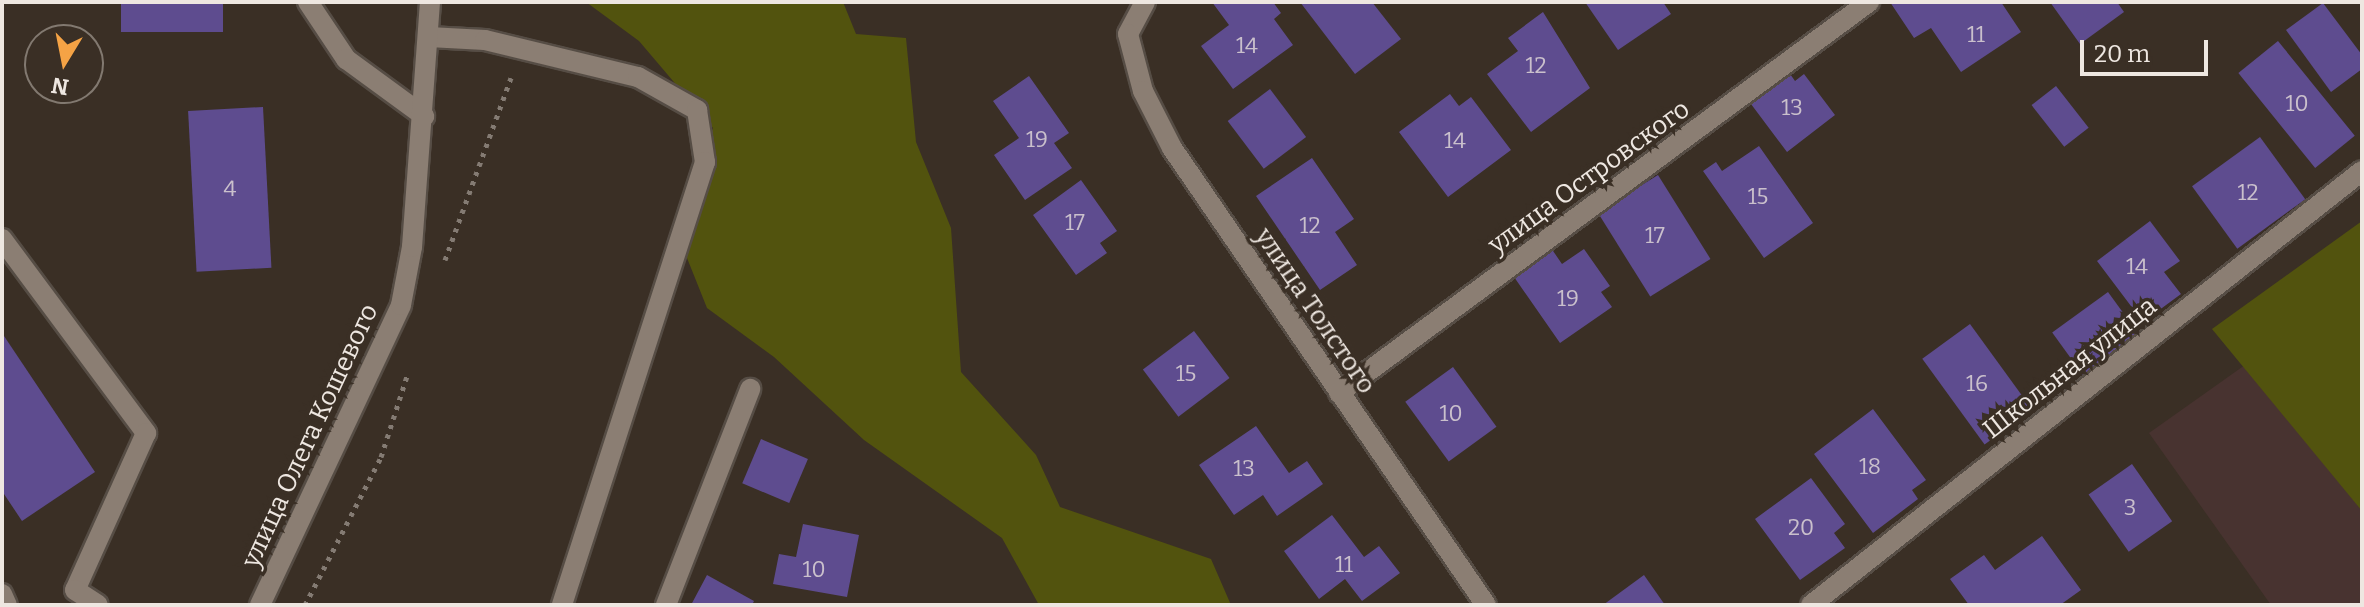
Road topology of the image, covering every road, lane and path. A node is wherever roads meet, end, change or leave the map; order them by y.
1 (308, 2) edge
2 (430, 2) edge
3 (1145, 2) edge
4 (1869, 2) edge
5 (429, 37) junction
6 (424, 116) junction
7 (2362, 171) edge
8 (2, 239) edge
9 (750, 389) dead end
10 (1339, 393) junction
11 (2, 594) edge
12 (7, 605) edge
13 (98, 605) edge
14 (260, 605) edge
15 (562, 605) edge
16 (666, 605) edge
17 (1486, 605) edge
18 (1811, 605) edge

1 - 6 street
2 - 5 street, улица Олега Кошевого
3 - 10 street, улица Толстого
4 - 10 street, улица Островского
5 - 6 street, улица Олега Кошевого
5 - 15 street
6 - 14 street, улица Олега Кошевого
7 - 18 street, Школьная улица
8 - 13 street
9 - 16 street
10 - 17 street, улица Толстого
11 - 12 street

